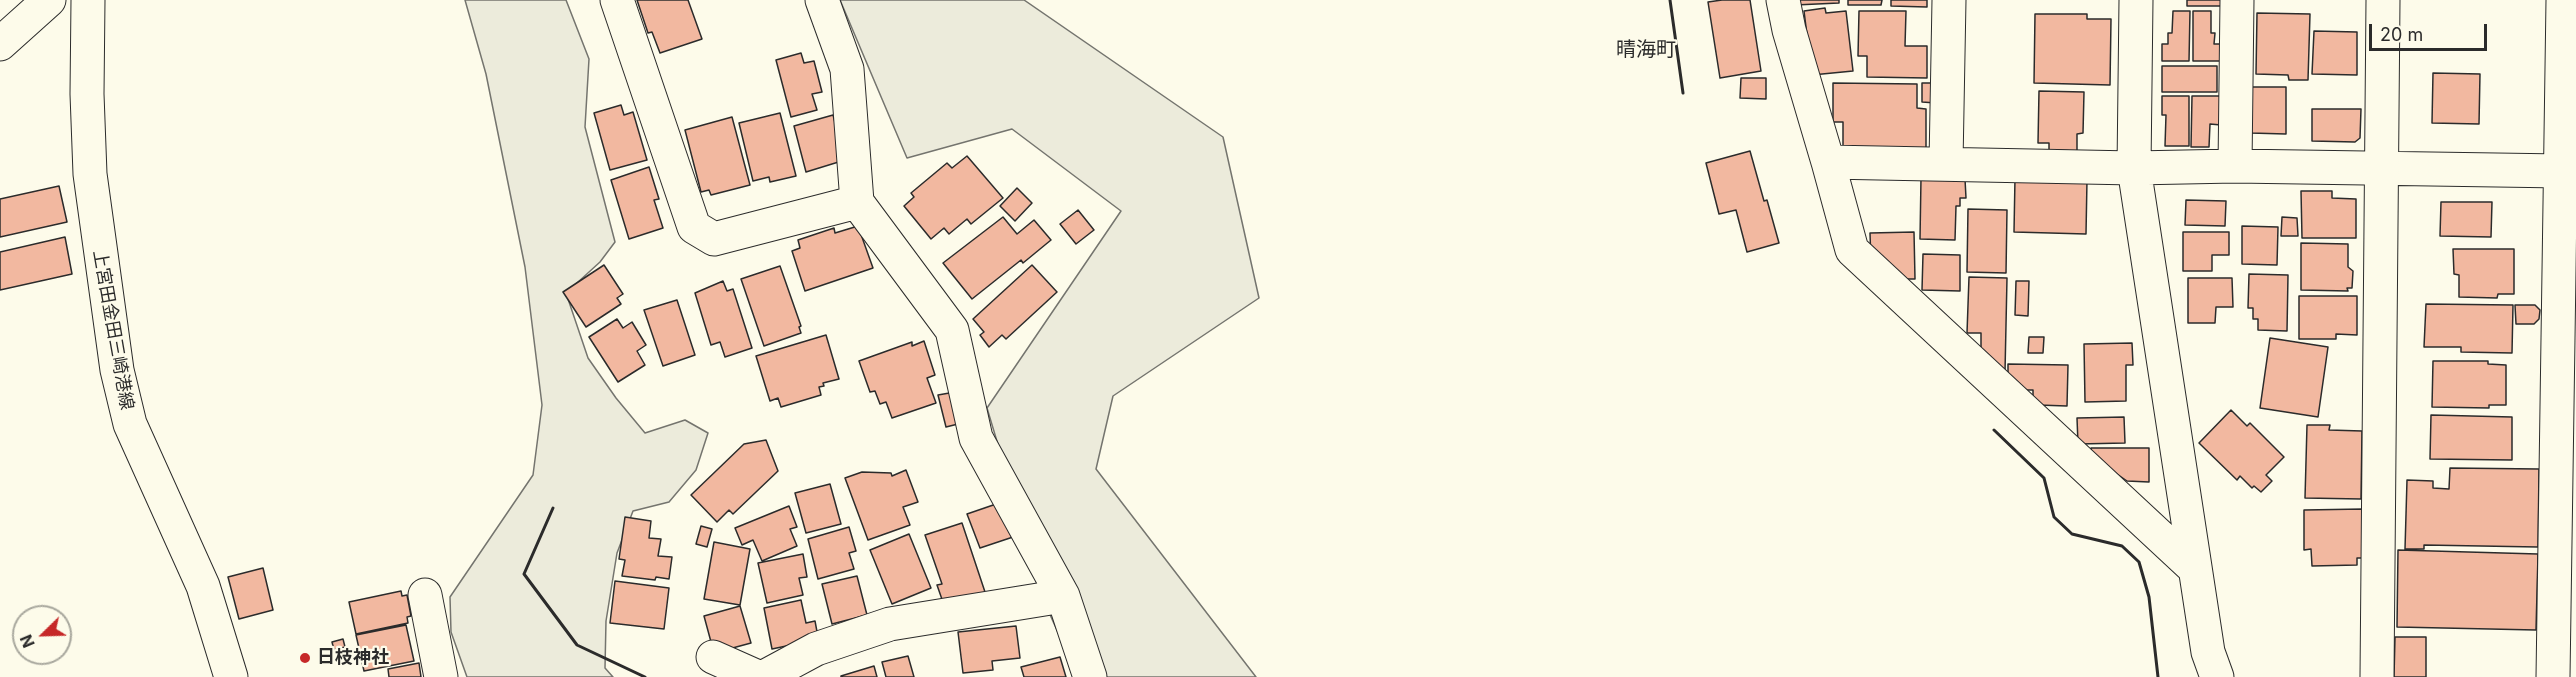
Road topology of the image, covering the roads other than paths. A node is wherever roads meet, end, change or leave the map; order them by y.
1 (49, 0) edge
2 (88, 0) edge
3 (617, 0) edge
4 (822, 0) edge
5 (1783, 0) edge
6 (1949, 0) edge
7 (2136, 0) edge
8 (2237, 0) edge
9 (2383, 0) edge
10 (2563, 0) edge
11 (0, 44) edge
12 (1828, 162) junction
13 (1946, 163) junction
14 (2235, 166) junction
15 (2134, 168) junction
16 (2380, 169) junction
17 (2562, 171) junction
18 (857, 202) junction
19 (2195, 569) junction
20 (425, 595) dead end
21 (1063, 596) junction
22 (713, 657) dead end
23 (231, 677) edge
24 (441, 677) edge
25 (758, 677) edge
26 (764, 677) edge
27 (1090, 677) edge
28 (2217, 677) edge
29 (2378, 677) edge
30 (2553, 677) edge

1 - 11 street
2 - 23 street, 上宮田金田三崎港線
3 - 18 street
4 - 18 street
5 - 12 street
6 - 13 street
7 - 15 street
8 - 14 street
9 - 16 street
10 - 17 street
12 - 13 street
12 - 19 street
13 - 15 street
14 - 15 street
14 - 16 street
15 - 19 street
16 - 17 street
16 - 29 street
17 - 30 street
18 - 21 street
19 - 28 street
20 - 24 street
21 - 26 street
21 - 27 street
22 - 25 street

